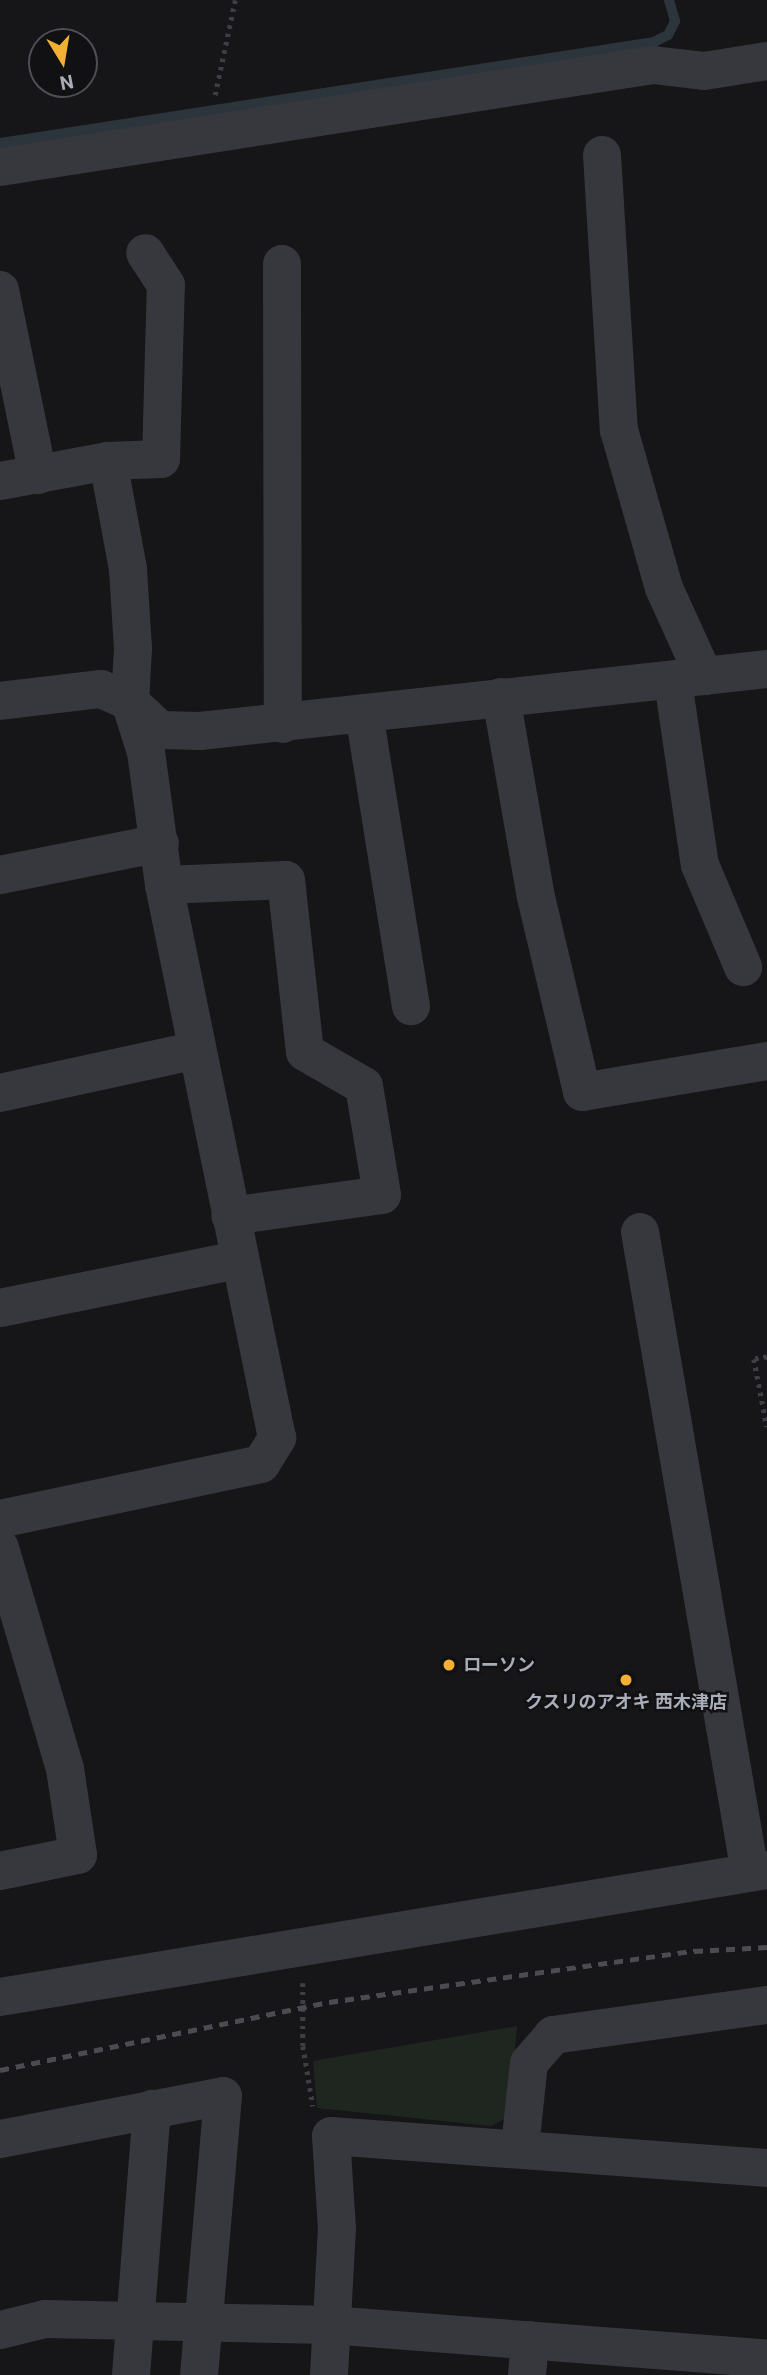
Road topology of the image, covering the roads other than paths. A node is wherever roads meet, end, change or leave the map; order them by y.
1 (767, 61) edge
2 (602, 155) dead end
3 (0, 167) edge
4 (145, 253) dead end
5 (282, 264) dead end
6 (0, 290) edge
7 (108, 461) junction
8 (38, 475) junction
9 (0, 481) edge
10 (767, 669) edge
11 (688, 679) junction
12 (500, 697) junction
13 (0, 701) edge
14 (130, 702) junction
15 (364, 713) junction
16 (283, 724) junction
17 (160, 843) junction
18 (0, 875) edge
19 (164, 885) junction
20 (743, 967) dead end
21 (411, 1006) dead end
22 (197, 1050) junction
23 (767, 1061) edge
24 (0, 1093) edge
25 (230, 1216) junction
26 (640, 1233) dead end
27 (238, 1260) junction
28 (0, 1308) edge
29 (0, 1519) edge
30 (0, 1548) edge
31 (0, 1871) edge
32 (758, 1872) edge
33 (0, 1997) edge
34 (767, 2006) edge
35 (152, 2109) junction
36 (0, 2139) edge
37 (520, 2147) junction
38 (767, 2168) edge
39 (135, 2323) junction
40 (204, 2323) junction
41 (330, 2325) junction
42 (0, 2330) edge
43 (528, 2358) edge
44 (767, 2359) edge
45 (721, 2365) edge
46 (131, 2375) edge
47 (199, 2375) edge
48 (329, 2375) edge

1 - 3 street
2 - 11 street
4 - 7 street
5 - 16 street
6 - 8 street
7 - 8 street
7 - 14 street
8 - 9 street
10 - 11 street
11 - 12 street
11 - 20 street
12 - 15 street
12 - 23 street
13 - 14 street
14 - 16 street
14 - 17 street
15 - 16 street
15 - 21 street
17 - 18 street
17 - 19 street
19 - 22 street
19 - 25 street
22 - 24 street
22 - 25 street
25 - 27 street
26 - 32 street
27 - 28 street
27 - 29 street
30 - 31 street
32 - 33 street
34 - 37 street
35 - 36 street
35 - 39 street
35 - 40 street
37 - 38 street
37 - 41 street
39 - 40 street
39 - 42 street
39 - 46 street
40 - 41 street
40 - 47 street
41 - 43 street
41 - 48 street
43 - 45 street
44 - 45 street

